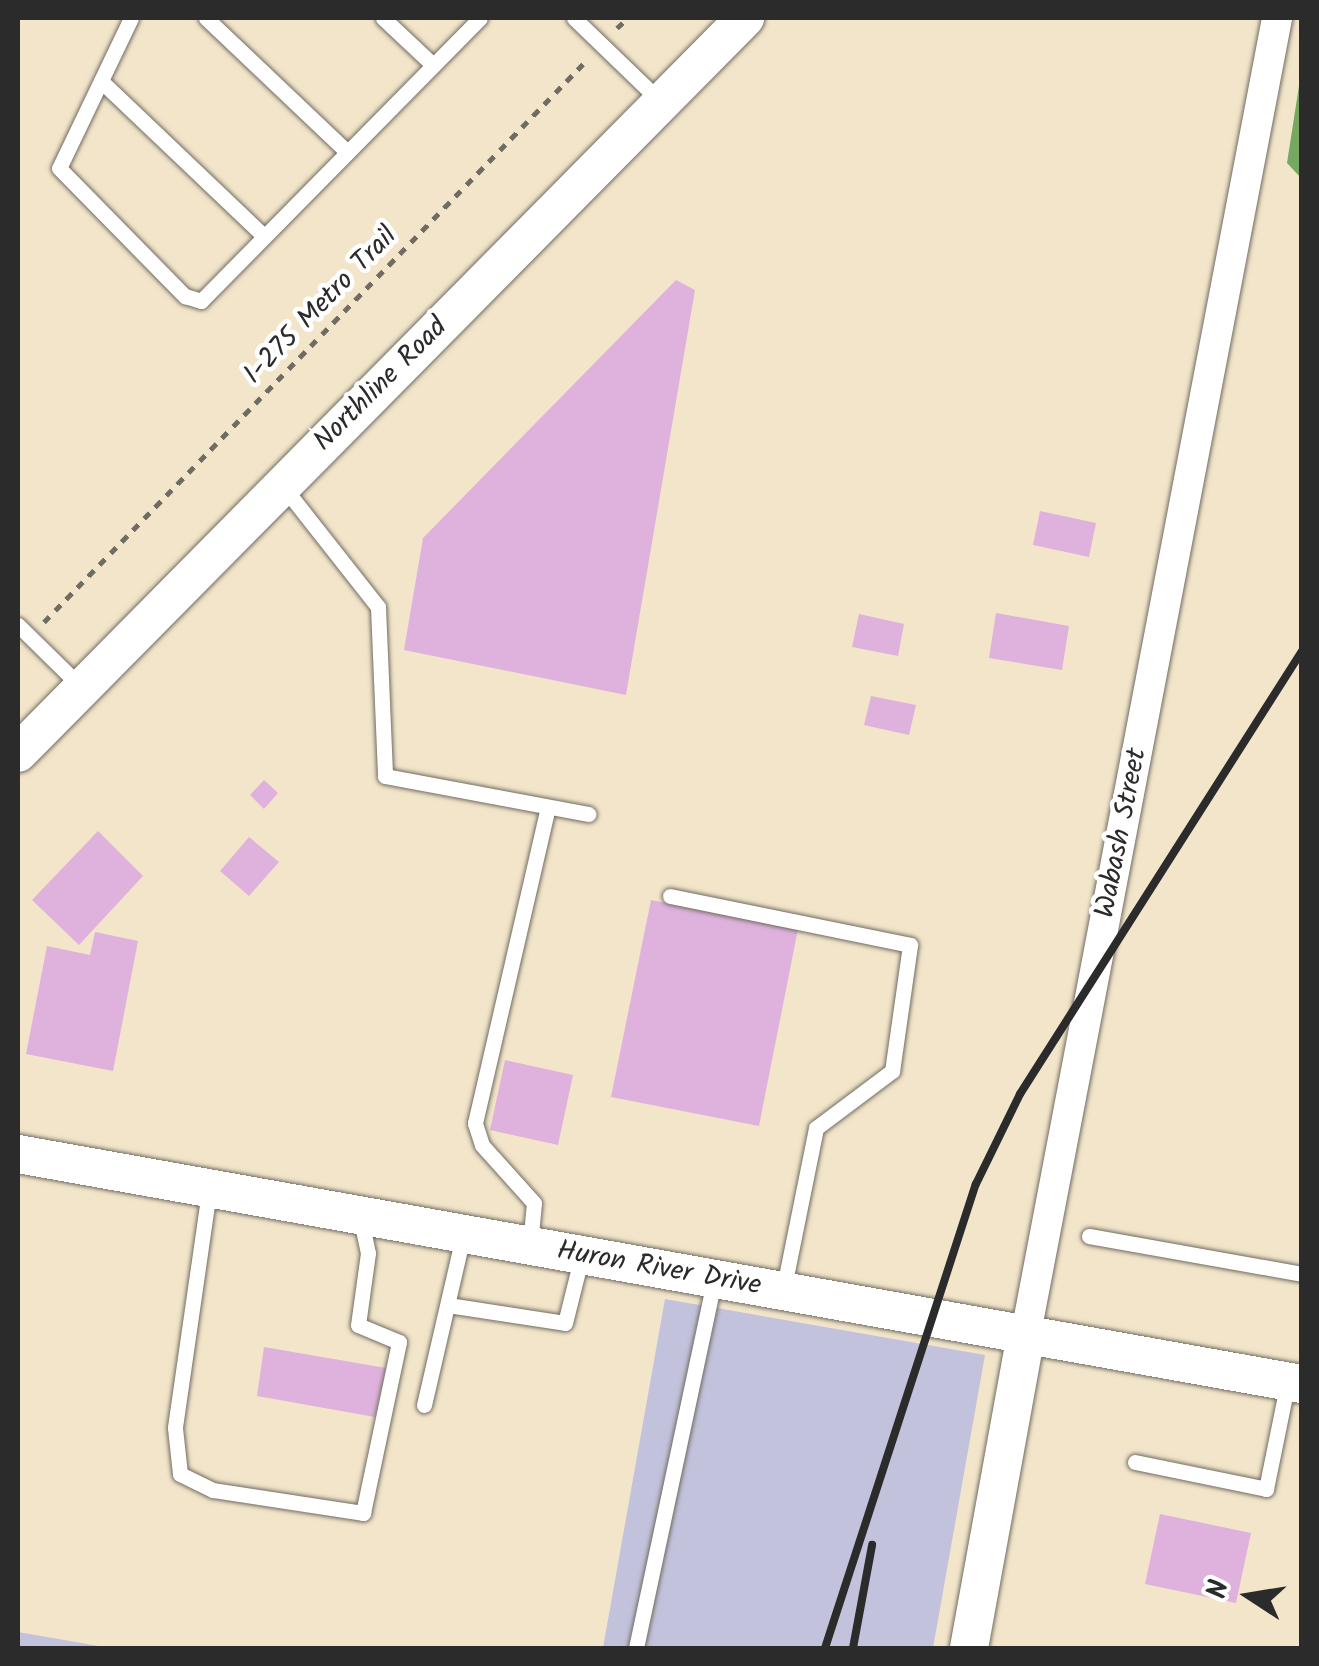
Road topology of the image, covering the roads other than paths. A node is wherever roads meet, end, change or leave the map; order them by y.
1 (131, 18) edge
2 (206, 18) edge
3 (383, 18) edge
4 (480, 18) edge
5 (574, 18) edge
6 (745, 18) edge
7 (1277, 18) edge
8 (433, 65) junction
9 (100, 82) junction
10 (661, 102) junction
11 (347, 152) junction
12 (264, 236) junction
13 (282, 485) junction
14 (18, 626) edge
15 (82, 688) junction
16 (18, 753) edge
17 (548, 807) junction
18 (588, 814) dead end
19 (670, 896) dead end
20 (18, 1154) edge
21 (210, 1187) junction
22 (359, 1212) junction
23 (464, 1232) junction
24 (1089, 1236) dead end
25 (530, 1245) junction
26 (582, 1255) junction
27 (1302, 1274) edge
28 (714, 1280) junction
29 (782, 1292) junction
30 (448, 1305) junction
31 (1026, 1333) junction
32 (1295, 1382) edge
33 (424, 1405) dead end
34 (1135, 1462) dead end
35 (636, 1648) edge
36 (970, 1648) edge

1 - 9 lane
2 - 11 lane
3 - 8 lane
4 - 8 lane
5 - 10 lane
6 - 10 street, Northline Road
7 - 31 street, Wabash Street
8 - 11 lane
9 - 12 lane
9 - 12 lane
10 - 13 street, Northline Road
11 - 12 lane
13 - 15 street, Northline Road
13 - 17 lane
14 - 15 lane
15 - 16 street, Northline Road
17 - 18 lane
17 - 25 lane
19 - 29 lane
20 - 21 street, Huron River Drive
21 - 22 street, Huron River Drive
21 - 22 lane
22 - 23 street, Huron River Drive
23 - 25 street, Huron River Drive
23 - 30 lane
24 - 27 lane
25 - 26 street, Huron River Drive
26 - 28 street, Huron River Drive
26 - 30 lane
28 - 29 street, Huron River Drive
28 - 35 lane
29 - 31 street, Huron River Drive
30 - 33 lane
31 - 32 street, Huron River Drive
31 - 36 street, Wabash Street
32 - 34 lane

